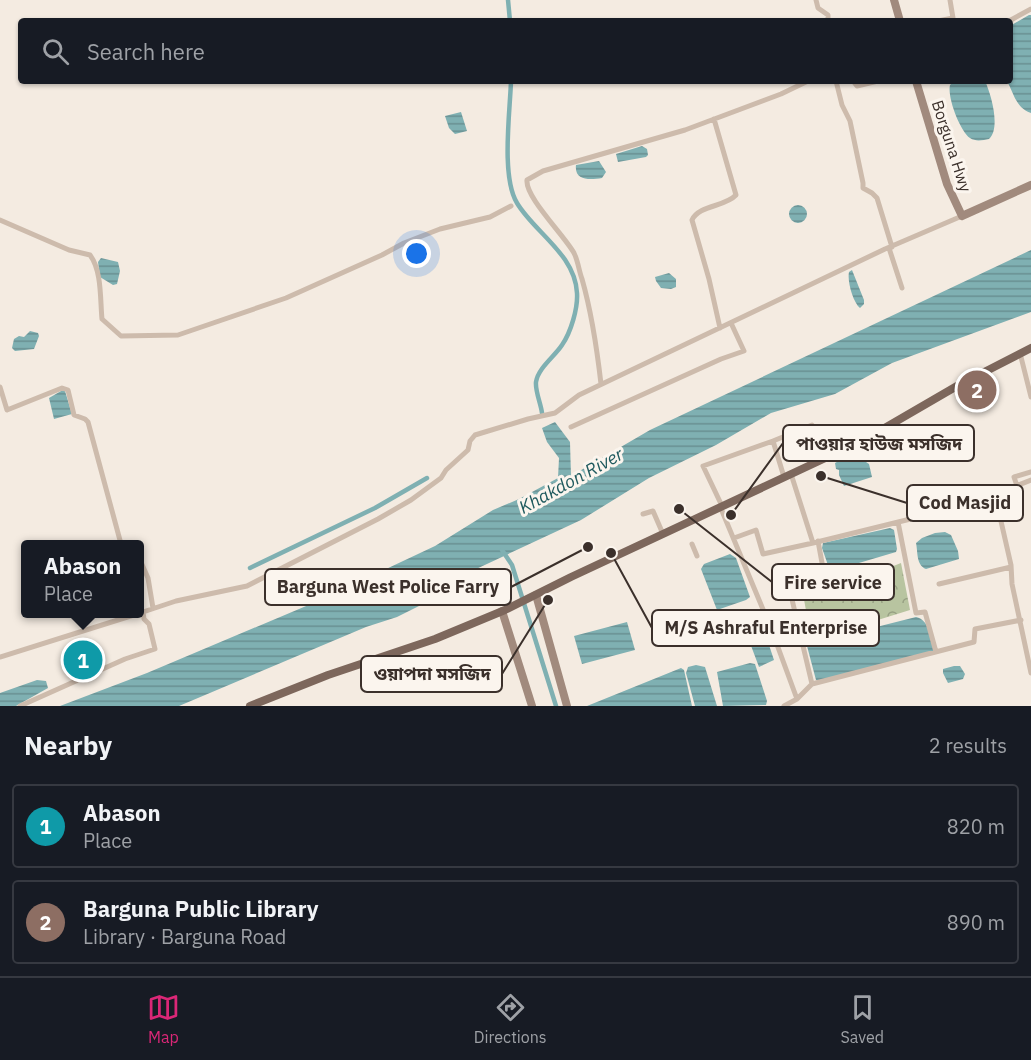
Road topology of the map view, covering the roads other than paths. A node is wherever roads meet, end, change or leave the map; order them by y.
1 (816, 0) edge
2 (894, 0) edge
3 (950, 0) edge
4 (1031, 9) edge
5 (828, 18) edge
6 (899, 18) edge
7 (953, 18) edge
8 (1013, 19) edge
9 (802, 84) edge
10 (837, 84) edge
11 (917, 84) edge
12 (714, 119) junction
13 (1031, 185) edge
14 (511, 206) dead end
15 (962, 216) junction
16 (0, 220) edge
17 (891, 248) junction
18 (902, 288) dead end
19 (732, 323) junction
20 (720, 328) junction
21 (1031, 350) edge
22 (1021, 357) junction
23 (601, 384) junction
24 (0, 387) edge
25 (1031, 397) edge
26 (571, 427) dead end
27 (773, 441) junction
28 (823, 459) junction
29 (1031, 472) edge
30 (788, 477) junction
31 (1031, 480) edge
32 (1017, 486) junction
33 (995, 495) junction
34 (722, 508) junction
35 (643, 514) dead end
36 (898, 522) junction
37 (663, 534) junction
38 (734, 538) junction
39 (120, 540) edge
40 (816, 542) junction
41 (692, 544) dead end
42 (697, 556) dead end
43 (1011, 567) junction
44 (144, 569) edge
45 (939, 584) dead end
46 (535, 596) junction
47 (153, 608) junction
48 (504, 610) junction
49 (144, 611) edge
50 (124, 618) edge
51 (143, 618) edge
52 (1021, 620) junction
53 (936, 651) junction
54 (0, 657) edge
55 (1031, 673) edge
56 (812, 684) junction
57 (797, 699) junction
58 (20, 706) edge
59 (250, 706) edge
60 (532, 706) edge
61 (567, 706) edge
62 (784, 706) edge

1 - 5 street
2 - 6 street
3 - 7 street
4 - 8 street
9 - 12 street
10 - 17 street
11 - 15 street, Borguna Hwy
12 - 20 street
12 - 23 street
13 - 15 street, Borguna Hwy
14 - 16 street
15 - 17 street
17 - 18 street
17 - 19 street
19 - 20 street
19 - 26 street
20 - 23 street
21 - 22 main road
21 - 28 main road
22 - 25 street
22 - 30 main road
23 - 47 street
24 - 39 street
27 - 28 street
27 - 30 street
27 - 34 street
28 - 30 main road
29 - 32 street
30 - 34 main road
30 - 40 street
31 - 32 street
32 - 33 street
33 - 36 street
33 - 43 street
34 - 37 main road
34 - 38 street
34 - 46 main road
35 - 37 street
36 - 40 street
36 - 53 street
37 - 46 main road
38 - 40 street
38 - 57 street
40 - 56 street
41 - 42 street
43 - 45 street
43 - 52 street
44 - 47 street
46 - 48 main road
46 - 61 street
47 - 49 street
48 - 59 main road
48 - 60 street
50 - 54 street
51 - 58 street
52 - 53 street
52 - 55 street
53 - 56 street
56 - 57 street
57 - 62 street

